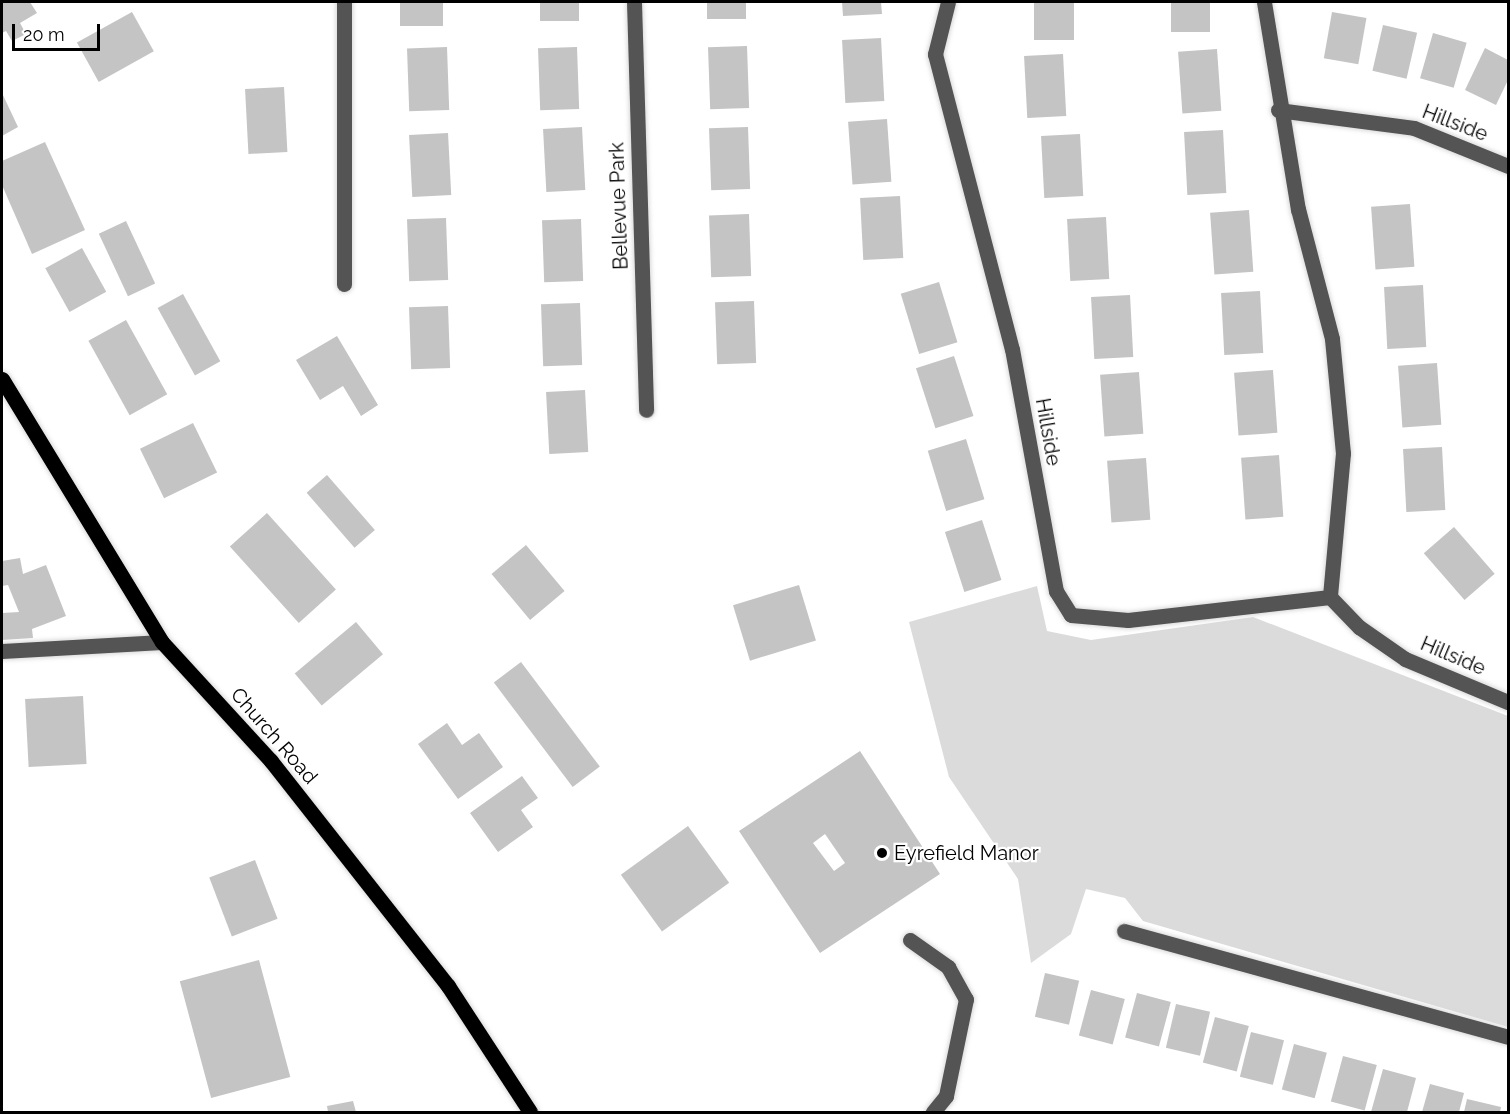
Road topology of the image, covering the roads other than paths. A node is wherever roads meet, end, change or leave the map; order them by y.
1 (344, 2) edge
2 (634, 2) edge
3 (948, 2) edge
4 (1264, 2) edge
5 (1278, 110) junction
6 (1509, 166) edge
7 (344, 284) dead end
8 (2, 379) edge
9 (646, 410) dead end
10 (1330, 597) junction
11 (162, 642) junction
12 (2, 651) edge
13 (1509, 702) edge
14 (1124, 931) dead end
15 (909, 940) dead end
16 (1509, 1037) edge
17 (530, 1113) edge
18 (933, 1113) edge

1 - 7 street
2 - 9 street, Bellevue Park
3 - 10 street, Hillside
4 - 5 street
5 - 6 street, Hillside
5 - 10 street
8 - 11 main road, Church Road
10 - 13 street, Hillside
11 - 12 street
11 - 17 main road, Church Road
14 - 16 street
15 - 18 street

